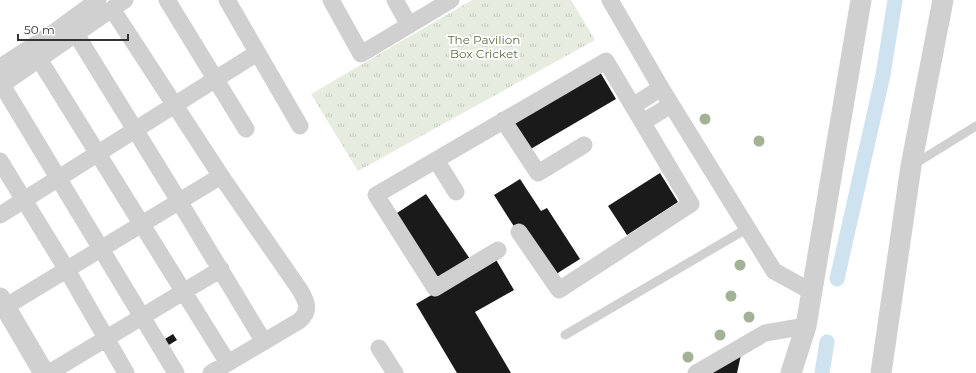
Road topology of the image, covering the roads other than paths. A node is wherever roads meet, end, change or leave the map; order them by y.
1 (167, 0) edge
2 (227, 0) edge
3 (331, 0) edge
4 (395, 0) edge
5 (451, 0) edge
6 (610, 0) edge
7 (860, 0) edge
8 (943, 0) edge
9 (112, 3) edge
10 (409, 26) junction
11 (76, 34) junction
12 (54, 41) junction
13 (257, 53) junction
14 (39, 59) junction
15 (0, 67) edge
16 (216, 79) junction
17 (1, 85) edge
18 (661, 88) junction
19 (639, 102) junction
20 (175, 105) junction
21 (657, 113) junction
22 (503, 120) junction
23 (300, 126) dead end
24 (976, 126) edge
25 (246, 129) dead end
26 (135, 130) junction
27 (584, 145) dead end
28 (98, 153) junction
29 (436, 160) junction
30 (0, 161) edge
31 (911, 166) junction
32 (221, 176) junction
33 (58, 178) junction
34 (456, 192) dead end
35 (24, 200) junction
36 (179, 201) junction
37 (0, 215) edge
38 (142, 224) junction
39 (748, 228) junction
40 (519, 232) dead end
41 (101, 249) junction
42 (498, 250) dead end
43 (221, 269) junction
44 (67, 270) junction
45 (184, 291) junction
46 (812, 292) junction
47 (3, 302) edge
48 (142, 317) junction
49 (806, 326) junction
50 (565, 335) dead end
51 (106, 338) junction
52 (264, 342) junction
53 (379, 348) dead end
54 (228, 363) junction
55 (44, 373) edge
56 (49, 373) edge
57 (126, 373) edge
58 (176, 373) edge
59 (212, 373) edge
60 (395, 373) edge
61 (696, 373) edge
62 (791, 373) edge
63 (881, 373) edge

1 - 16 street
2 - 13 street
3 - 10 street
4 - 10 street
5 - 10 street
6 - 18 street
7 - 46 street
8 - 31 street
9 - 11 street
9 - 12 street
9 - 20 street
11 - 12 street
11 - 26 street
12 - 14 street
12 - 15 street
13 - 16 street
13 - 23 street
14 - 17 street
14 - 28 street
16 - 20 street
16 - 25 street
17 - 33 street
18 - 19 street
18 - 21 street
19 - 21 street
19 - 22 street
20 - 26 street
20 - 32 street
21 - 39 street
21 - 40 street
22 - 27 street
22 - 29 street
24 - 31 lane
26 - 28 street
26 - 36 street
28 - 33 street
28 - 38 street
29 - 34 street
29 - 42 street
30 - 35 street
31 - 63 street
32 - 36 street
32 - 52 street
33 - 35 street
33 - 41 street
35 - 37 street
35 - 44 street
36 - 38 street
36 - 43 street
38 - 41 street
38 - 45 street
39 - 46 street
39 - 50 lane
41 - 44 street
41 - 48 street
43 - 45 street
43 - 52 street
44 - 47 street
44 - 51 street
45 - 48 street
45 - 54 street
46 - 49 street
47 - 55 street
48 - 51 street
48 - 58 street
49 - 61 street
49 - 62 street
51 - 56 street
51 - 57 street
52 - 54 street
53 - 60 street
54 - 59 street

